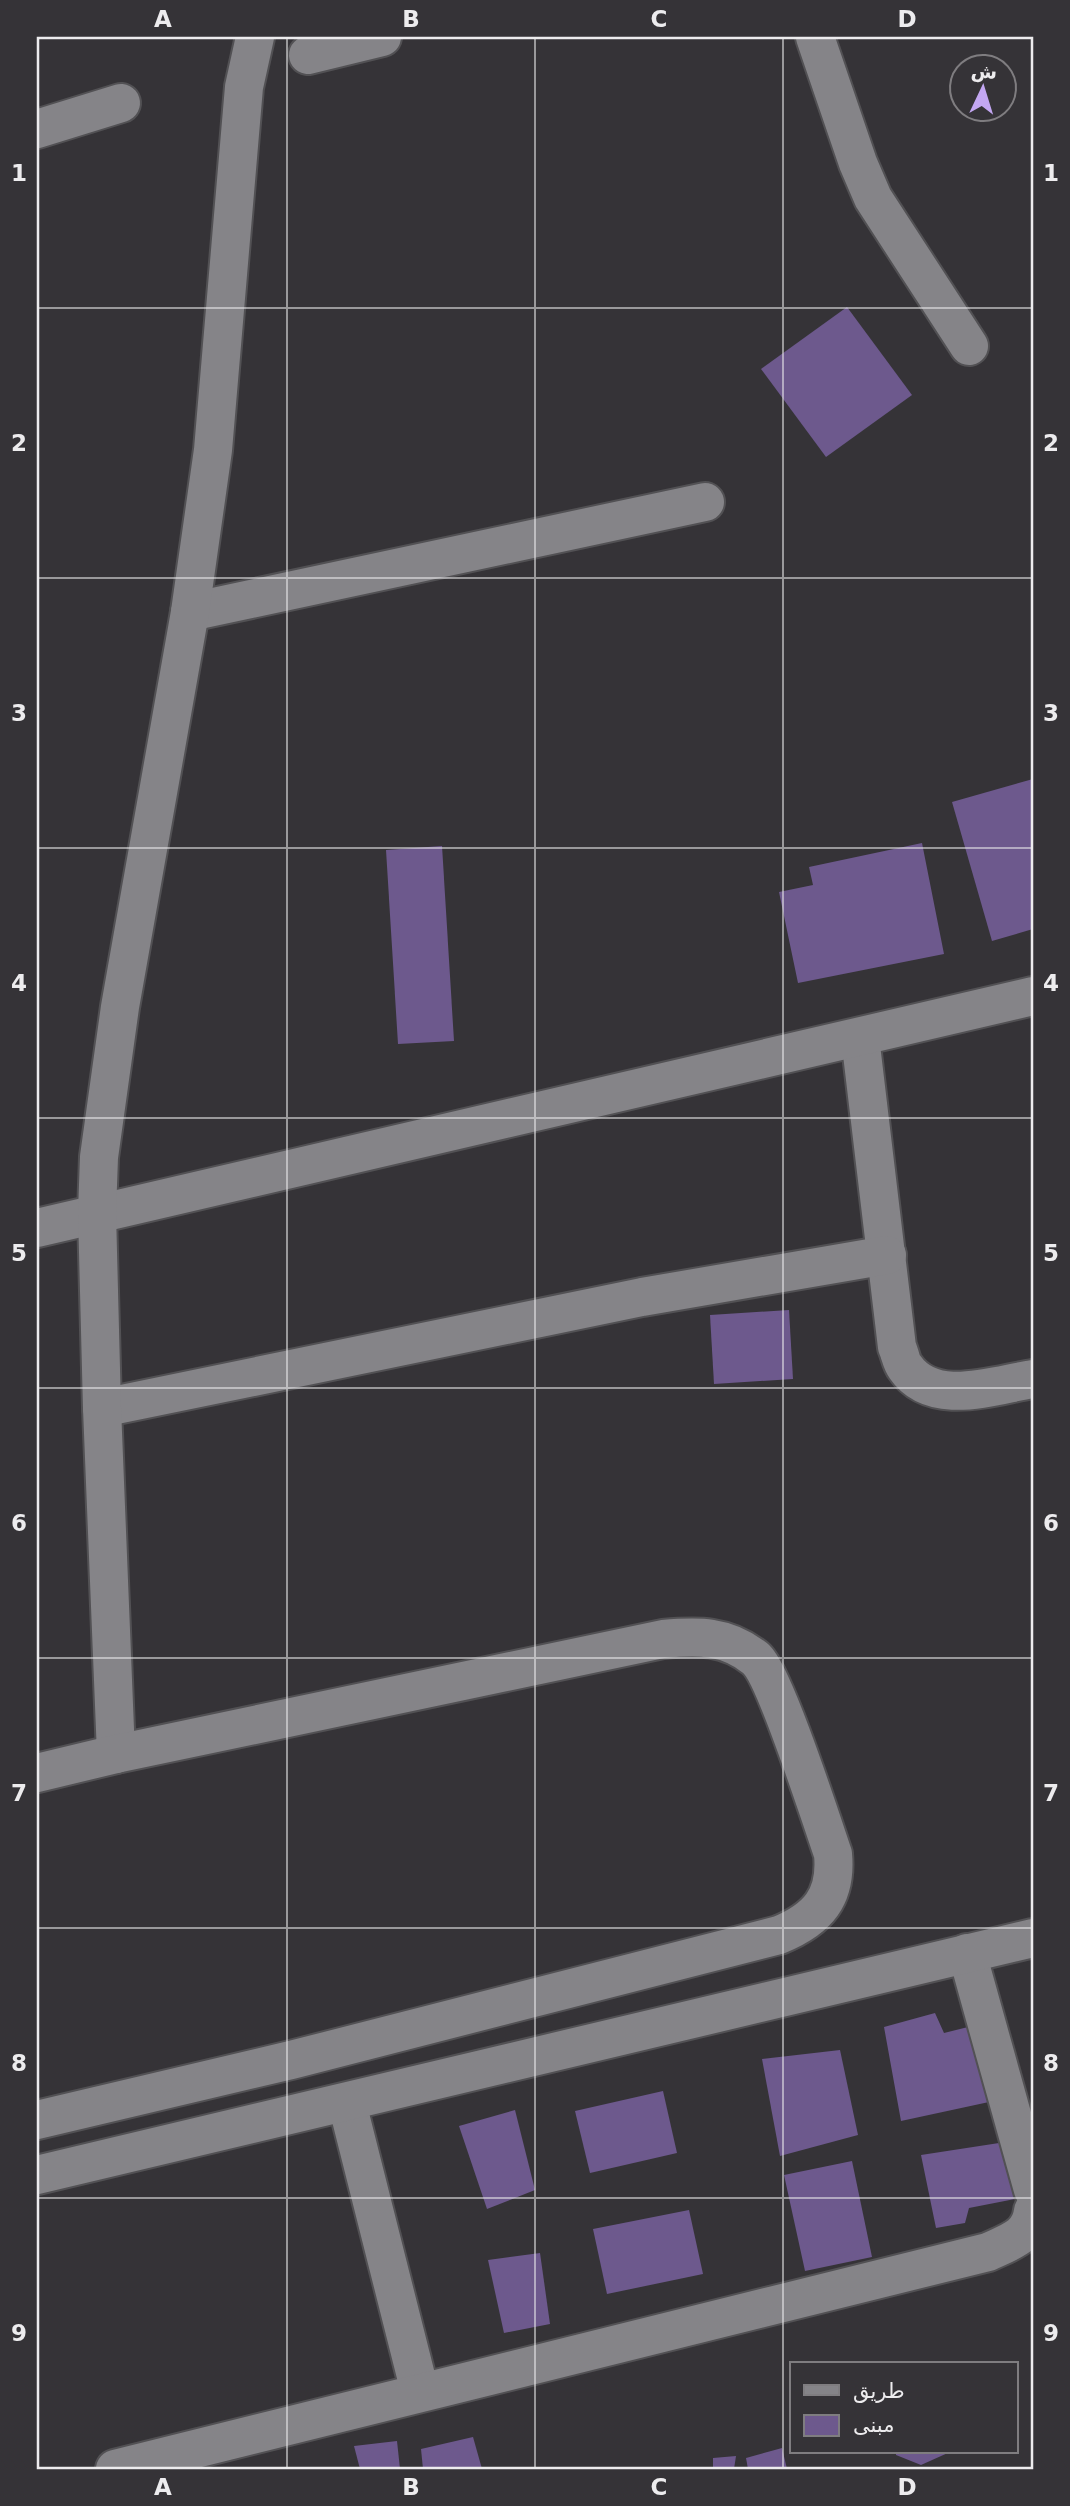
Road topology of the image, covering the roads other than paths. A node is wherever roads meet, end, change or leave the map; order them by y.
1 (255, 37) edge
2 (382, 37) edge
3 (816, 37) edge
4 (308, 55) dead end
5 (121, 103) dead end
6 (37, 130) edge
7 (969, 346) dead end
8 (705, 502) dead end
9 (190, 612) junction
10 (1033, 996) edge
11 (860, 1037) junction
12 (97, 1213) junction
13 (37, 1228) edge
14 (887, 1255) junction
15 (1033, 1379) edge
16 (102, 1408) junction
17 (116, 1754) junction
18 (37, 1773) edge
19 (1033, 1938) edge
20 (967, 1953) junction
21 (291, 2060) junction
22 (347, 2103) junction
23 (305, 2112) junction
24 (37, 2120) edge
25 (37, 2175) edge
26 (1033, 2190) edge
27 (1033, 2211) edge
28 (420, 2392) junction
29 (115, 2469) edge

1 - 9 street
2 - 4 street
3 - 7 street
5 - 6 street
8 - 9 street
9 - 12 street
10 - 11 street
11 - 12 street
11 - 14 street
12 - 13 street
12 - 16 street
14 - 15 street
14 - 16 street
16 - 17 street
17 - 18 street
17 - 21 street
19 - 20 street
20 - 22 street
20 - 26 street
21 - 23 street
21 - 24 street
22 - 23 street
22 - 28 street
23 - 25 street
27 - 28 street
28 - 29 street

